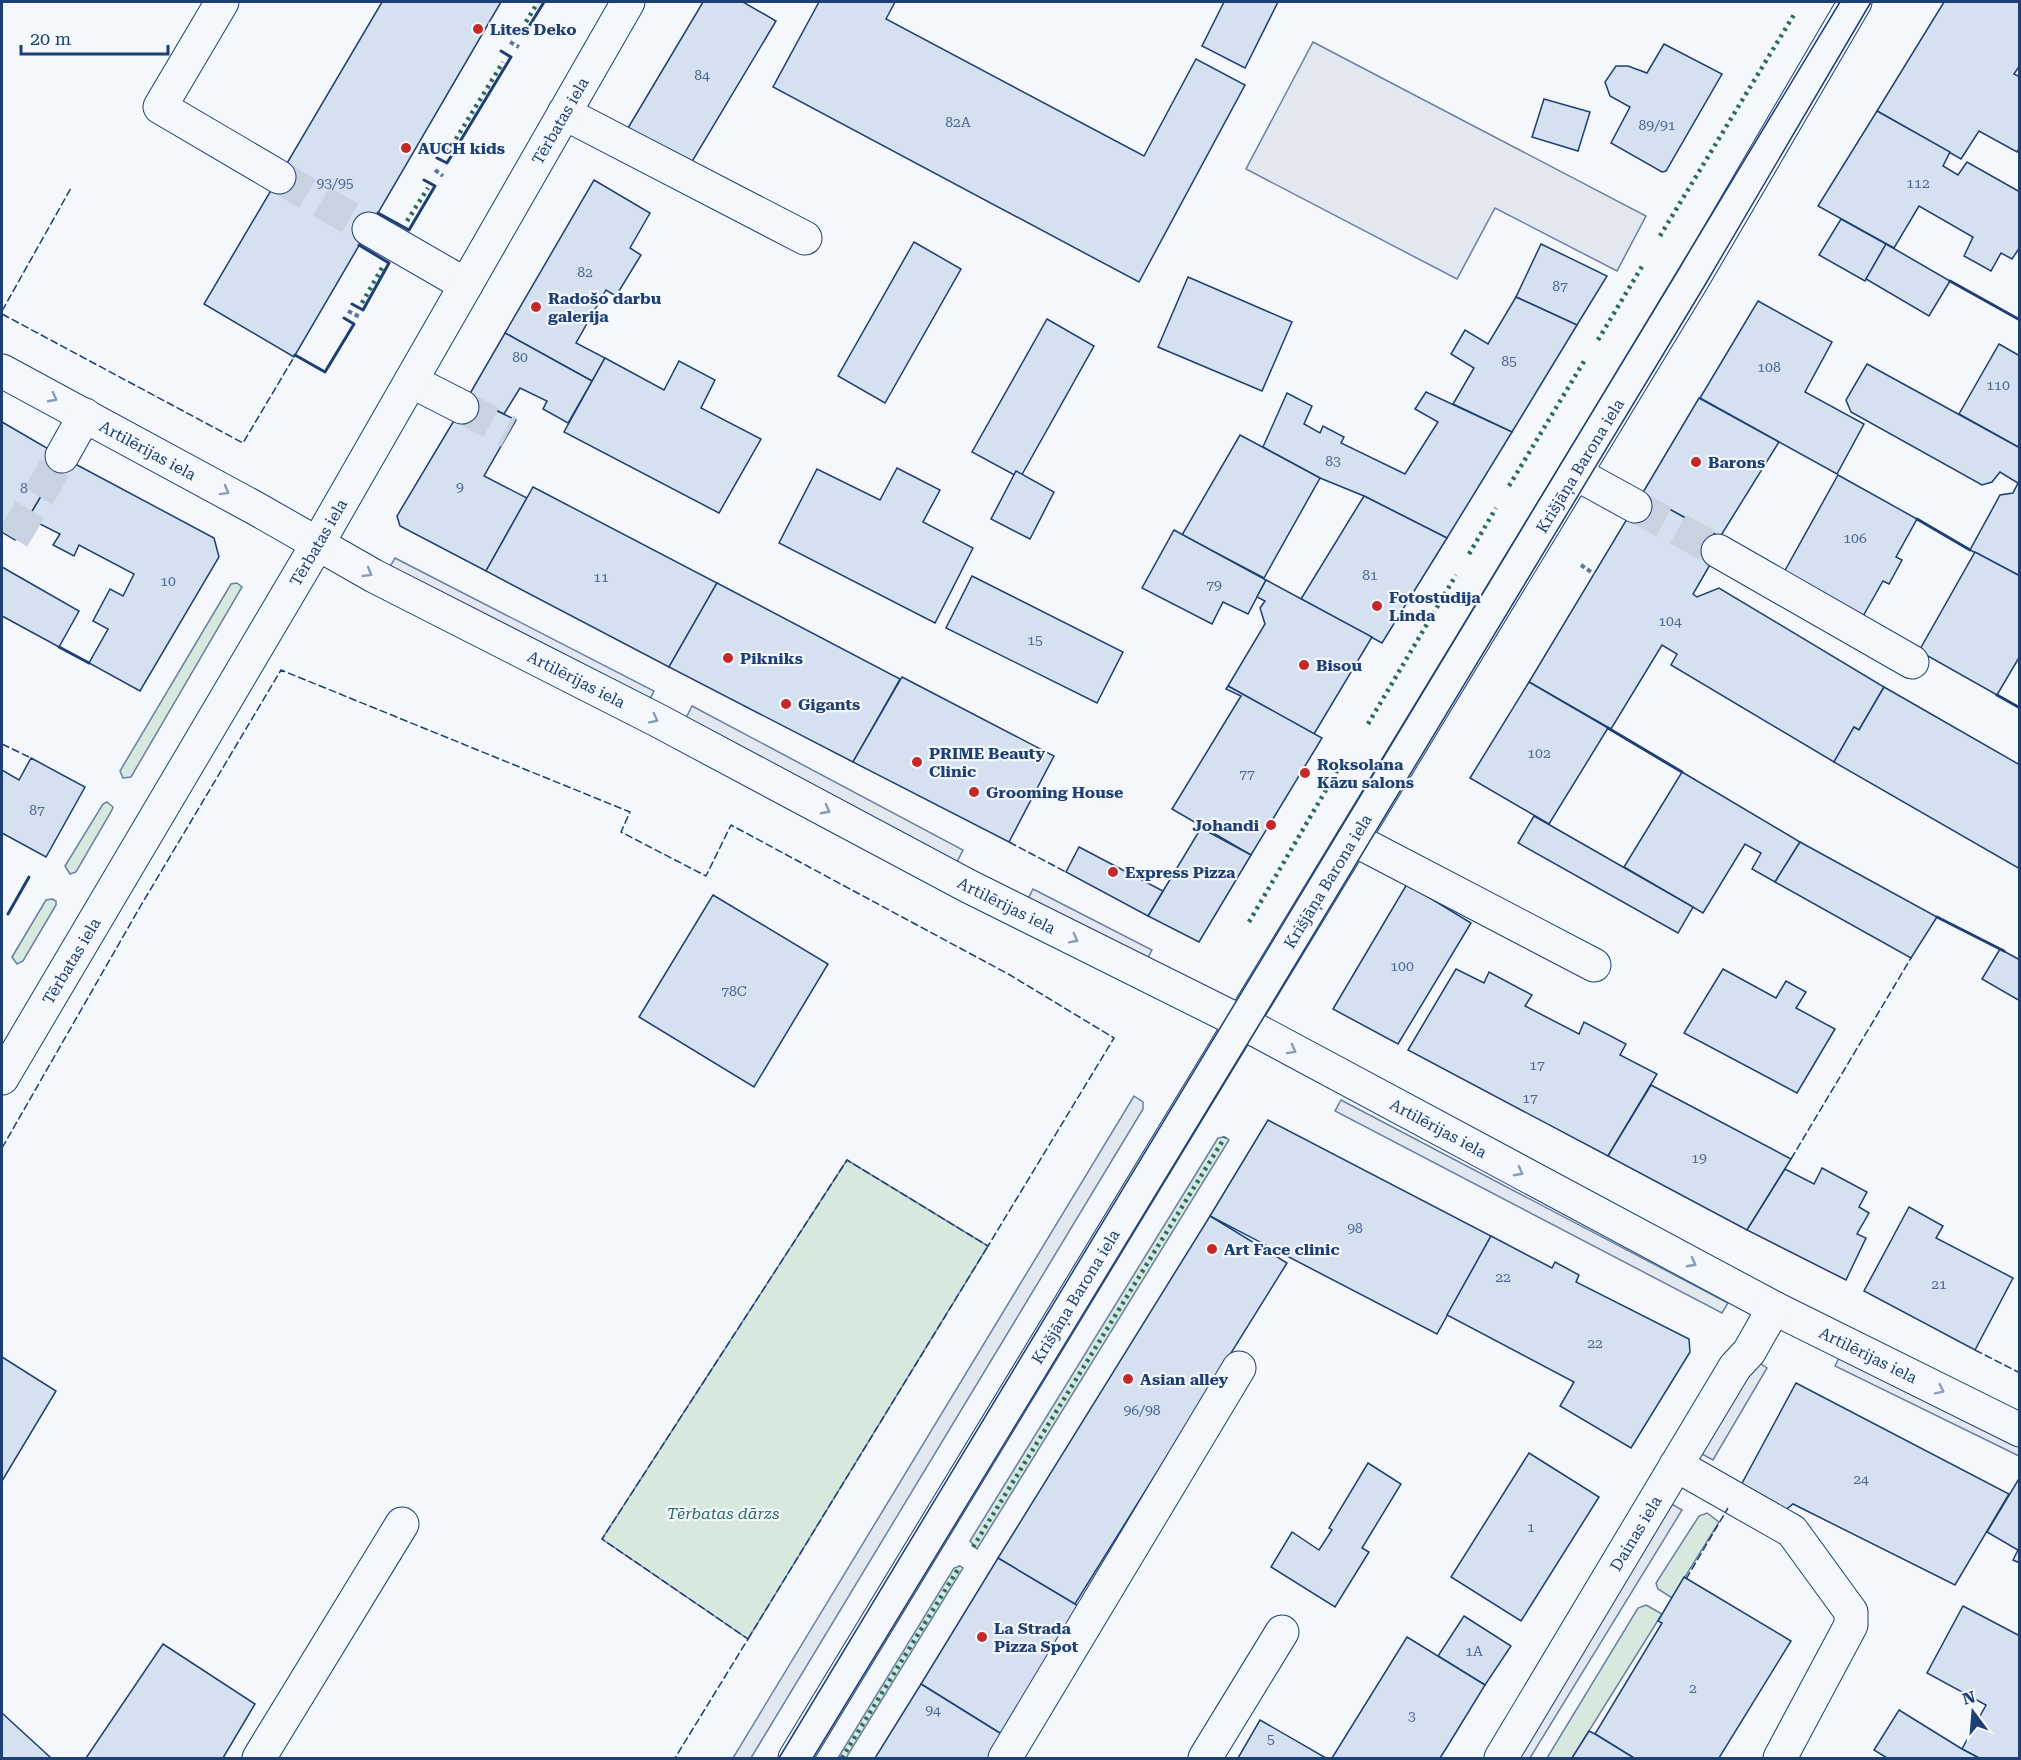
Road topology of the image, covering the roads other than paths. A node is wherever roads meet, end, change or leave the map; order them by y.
1 (222, 2) edge
2 (1855, 2) edge
3 (619, 5) edge
4 (564, 113) junction
5 (279, 177) tunnel mouth
6 (369, 229) tunnel mouth
7 (806, 238) dead end
8 (466, 285) junction
9 (2, 371) edge
10 (411, 381) junction
11 (462, 407) tunnel mouth
12 (85, 415) junction
13 (62, 456) tunnel mouth
14 (1575, 473) junction
15 (1635, 506) tunnel mouth
16 (318, 543) junction
17 (1718, 551) tunnel mouth
18 (1912, 662) dead end
19 (1353, 839) junction
20 (1594, 965) dead end
21 (1241, 1022) junction
22 (2, 1078) edge
23 (1774, 1308) junction
24 (1239, 1368) dead end
25 (2019, 1430) edge
26 (1676, 1465) junction
27 (402, 1524) dead end
28 (1282, 1632) dead end
29 (259, 1758) edge
30 (795, 1758) edge
31 (1005, 1758) edge
32 (1205, 1758) edge
33 (1501, 1758) edge
34 (1780, 1758) edge

1 - 5 street
2 - 14 street, Krišjāņa Barona iela
3 - 4 street, Tērbatas iela
4 - 7 street
4 - 8 street, Tērbatas iela
6 - 8 street
8 - 10 street, Tērbatas iela
9 -> 12 street, Artilērijas iela
10 - 11 street
10 - 16 street, Tērbatas iela
12 - 13 street
12 -> 16 street, Artilērijas iela
14 - 15 street
14 - 19 street, Krišjāņa Barona iela
16 -> 21 street, Artilērijas iela
16 - 22 street, Tērbatas iela
17 - 18 street
19 - 20 street
19 - 21 street, Krišjāņa Barona iela
21 -> 23 street, Artilērijas iela
21 - 30 street, Krišjāņa Barona iela
23 -> 25 street, Artilērijas iela
23 - 26 street, Dainas iela
24 - 31 street
26 - 33 street, Dainas iela
26 - 34 street
27 - 29 street
28 - 32 street

